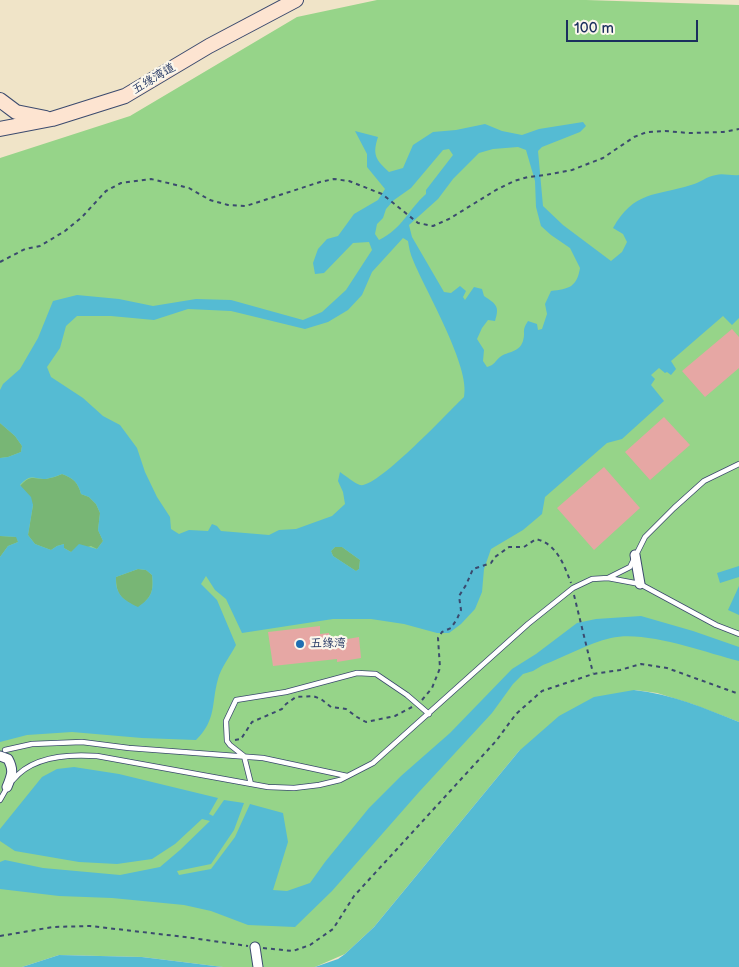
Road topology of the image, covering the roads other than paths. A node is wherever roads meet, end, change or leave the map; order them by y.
1 (296, 0) edge
2 (0, 100) edge
3 (52, 119) junction
4 (0, 129) edge
5 (739, 464) edge
6 (635, 555) junction
7 (608, 578) junction
8 (640, 584) junction
9 (739, 634) edge
10 (429, 714) junction
11 (2, 752) edge
12 (244, 756) junction
13 (348, 776) junction
14 (251, 784) junction
15 (7, 787) junction
16 (0, 800) edge
17 (255, 947) road end
18 (258, 967) edge

1 - 3 main road, 五缘湾道
2 - 3 main road
3 - 4 main road, 五缘湾道
5 - 6 lane
6 - 7 lane
6 - 8 street
7 - 8 lane
7 - 10 lane
8 - 9 lane
10 - 12 lane
10 - 13 lane
11 - 12 lane
11 - 15 street
12 - 13 lane
12 - 14 lane
13 - 14 lane
14 - 15 lane
15 - 16 lane
17 - 18 street

